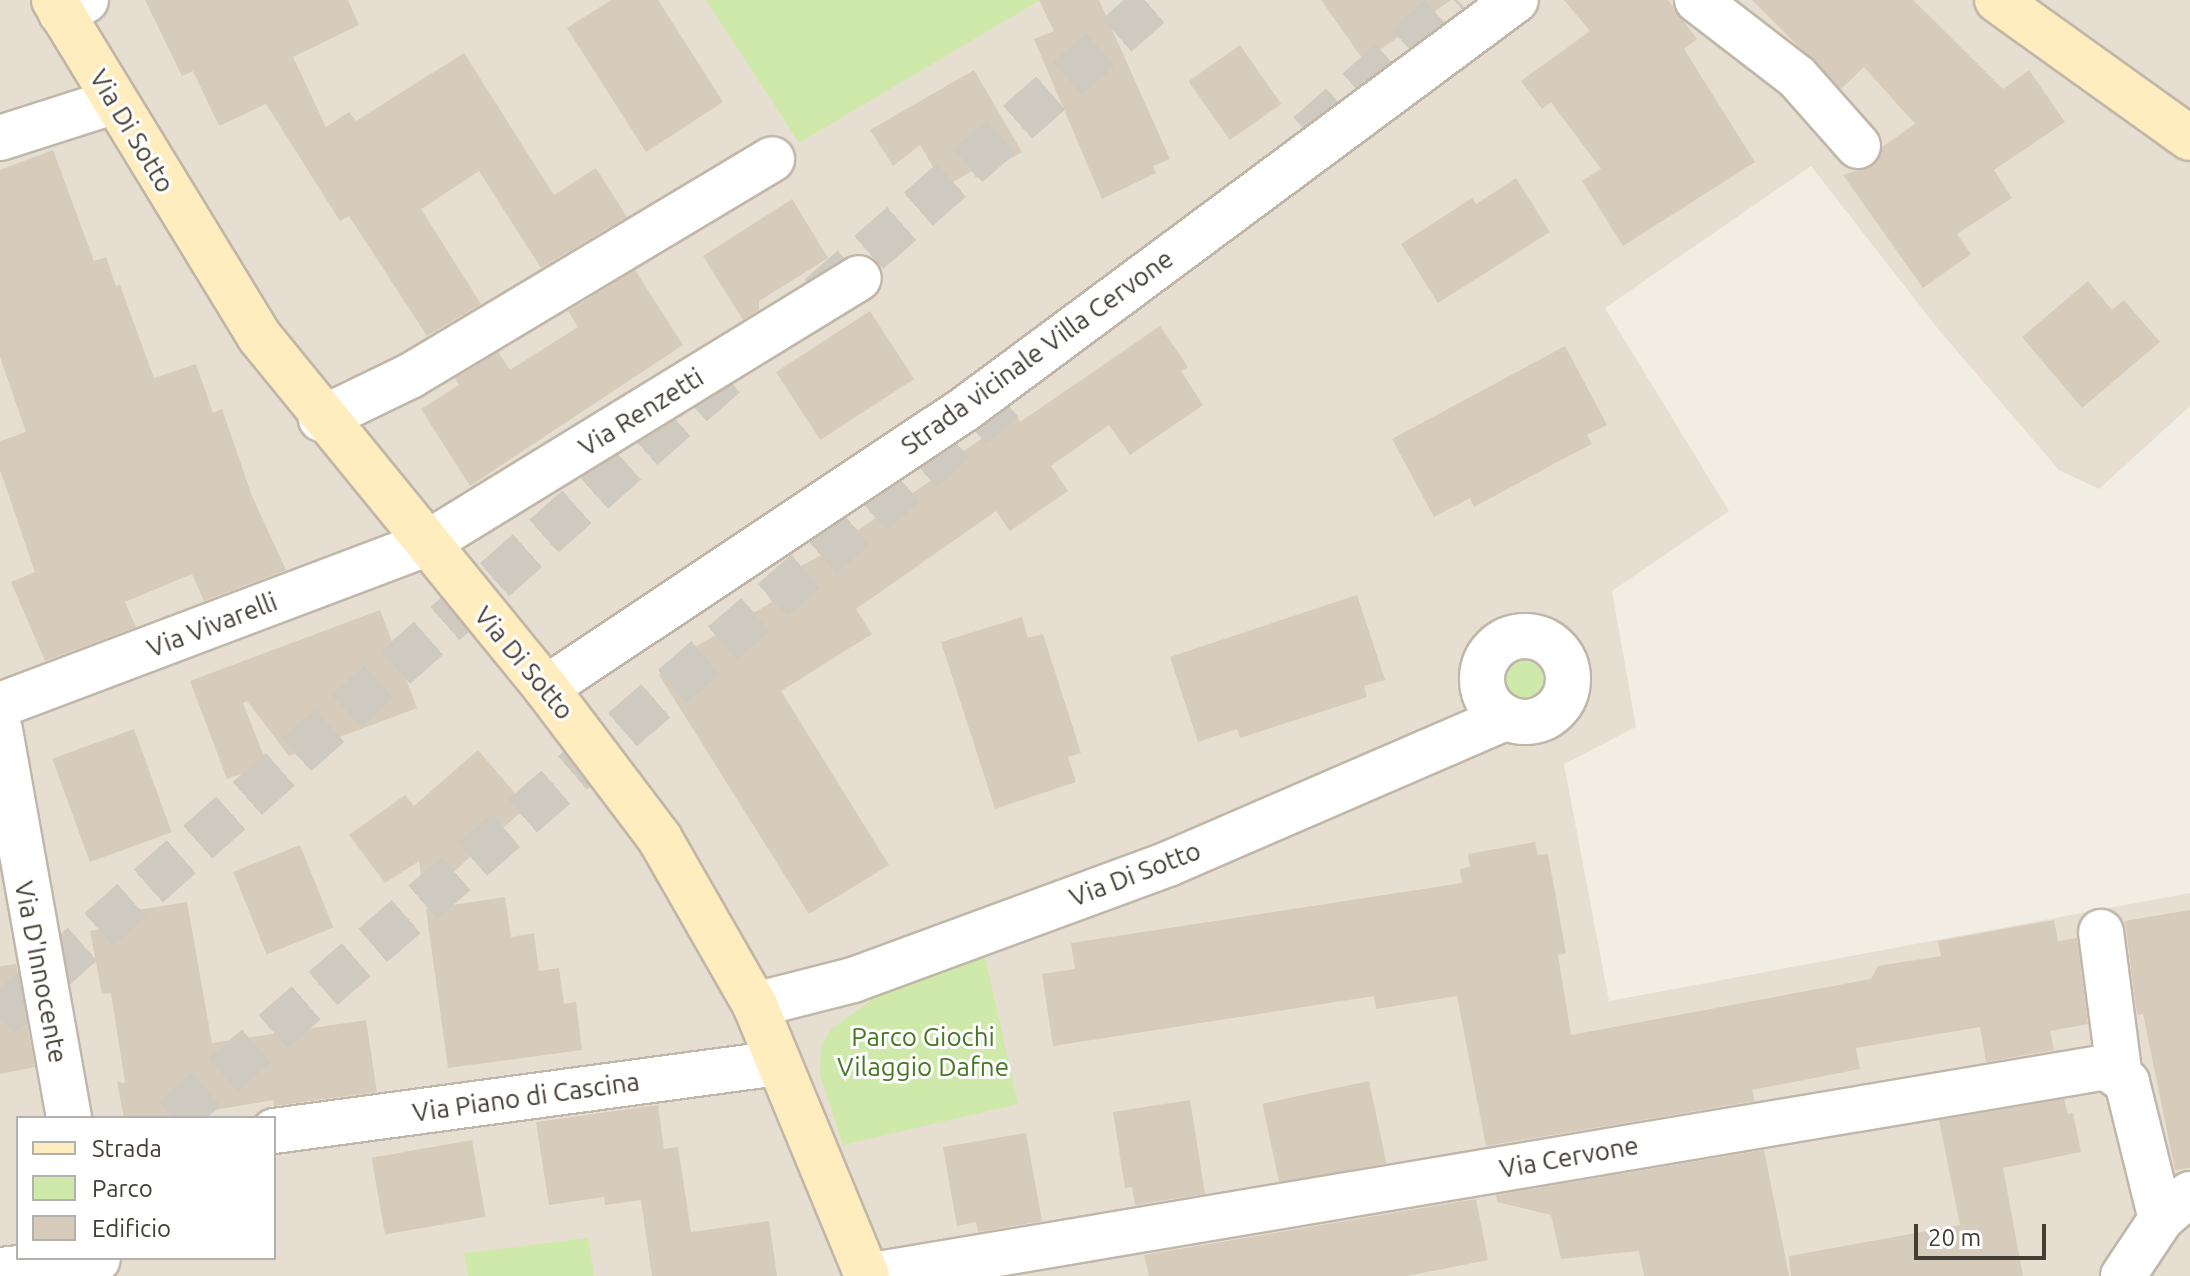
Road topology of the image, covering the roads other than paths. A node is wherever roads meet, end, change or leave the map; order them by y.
1 (1516, 0) edge
2 (1697, 0) edge
3 (1999, 1) edge
4 (67, 4) edge
5 (113, 102) junction
6 (0, 138) edge
7 (2190, 138) edge
8 (1858, 146) dead end
9 (772, 159) dead end
10 (859, 278) tunnel mouth
11 (321, 419) junction
12 (424, 545) junction
13 (546, 688) junction
14 (0, 705) edge
15 (1506, 718) dead end
16 (0, 730) edge
17 (2101, 932) dead end
18 (17, 948) edge
19 (755, 1005) junction
20 (778, 1063) junction
21 (2119, 1071) junction
22 (68, 1116) edge
23 (276, 1131) edge
24 (2176, 1206) edge
25 (98, 1265) edge
26 (0, 1270) edge
27 (2127, 1275) edge
28 (867, 1276) edge

1 - 13 street, Strada vicinale Villa Cervone
2 - 8 street
3 - 7 street
4 - 5 street, Via Di Sotto
5 - 6 street
5 - 11 street, Via Di Sotto
9 - 11 street
10 - 12 street, Via Renzetti
11 - 12 street, Via Di Sotto
12 - 13 street, Via Di Sotto
12 - 14 street, Via Vivarelli
13 - 19 street, Via Di Sotto
15 - 19 street, Via Di Sotto
16 - 18 street, Via D'Innocente
17 - 21 street
18 - 22 street, Via D'Innocente
19 - 20 street, Via Di Sotto
20 - 23 street, Via Piano di Cascina
20 - 28 street, Via Di Sotto
21 - 24 street
21 - 28 street, Via Cervone
24 - 27 street
25 - 26 street

